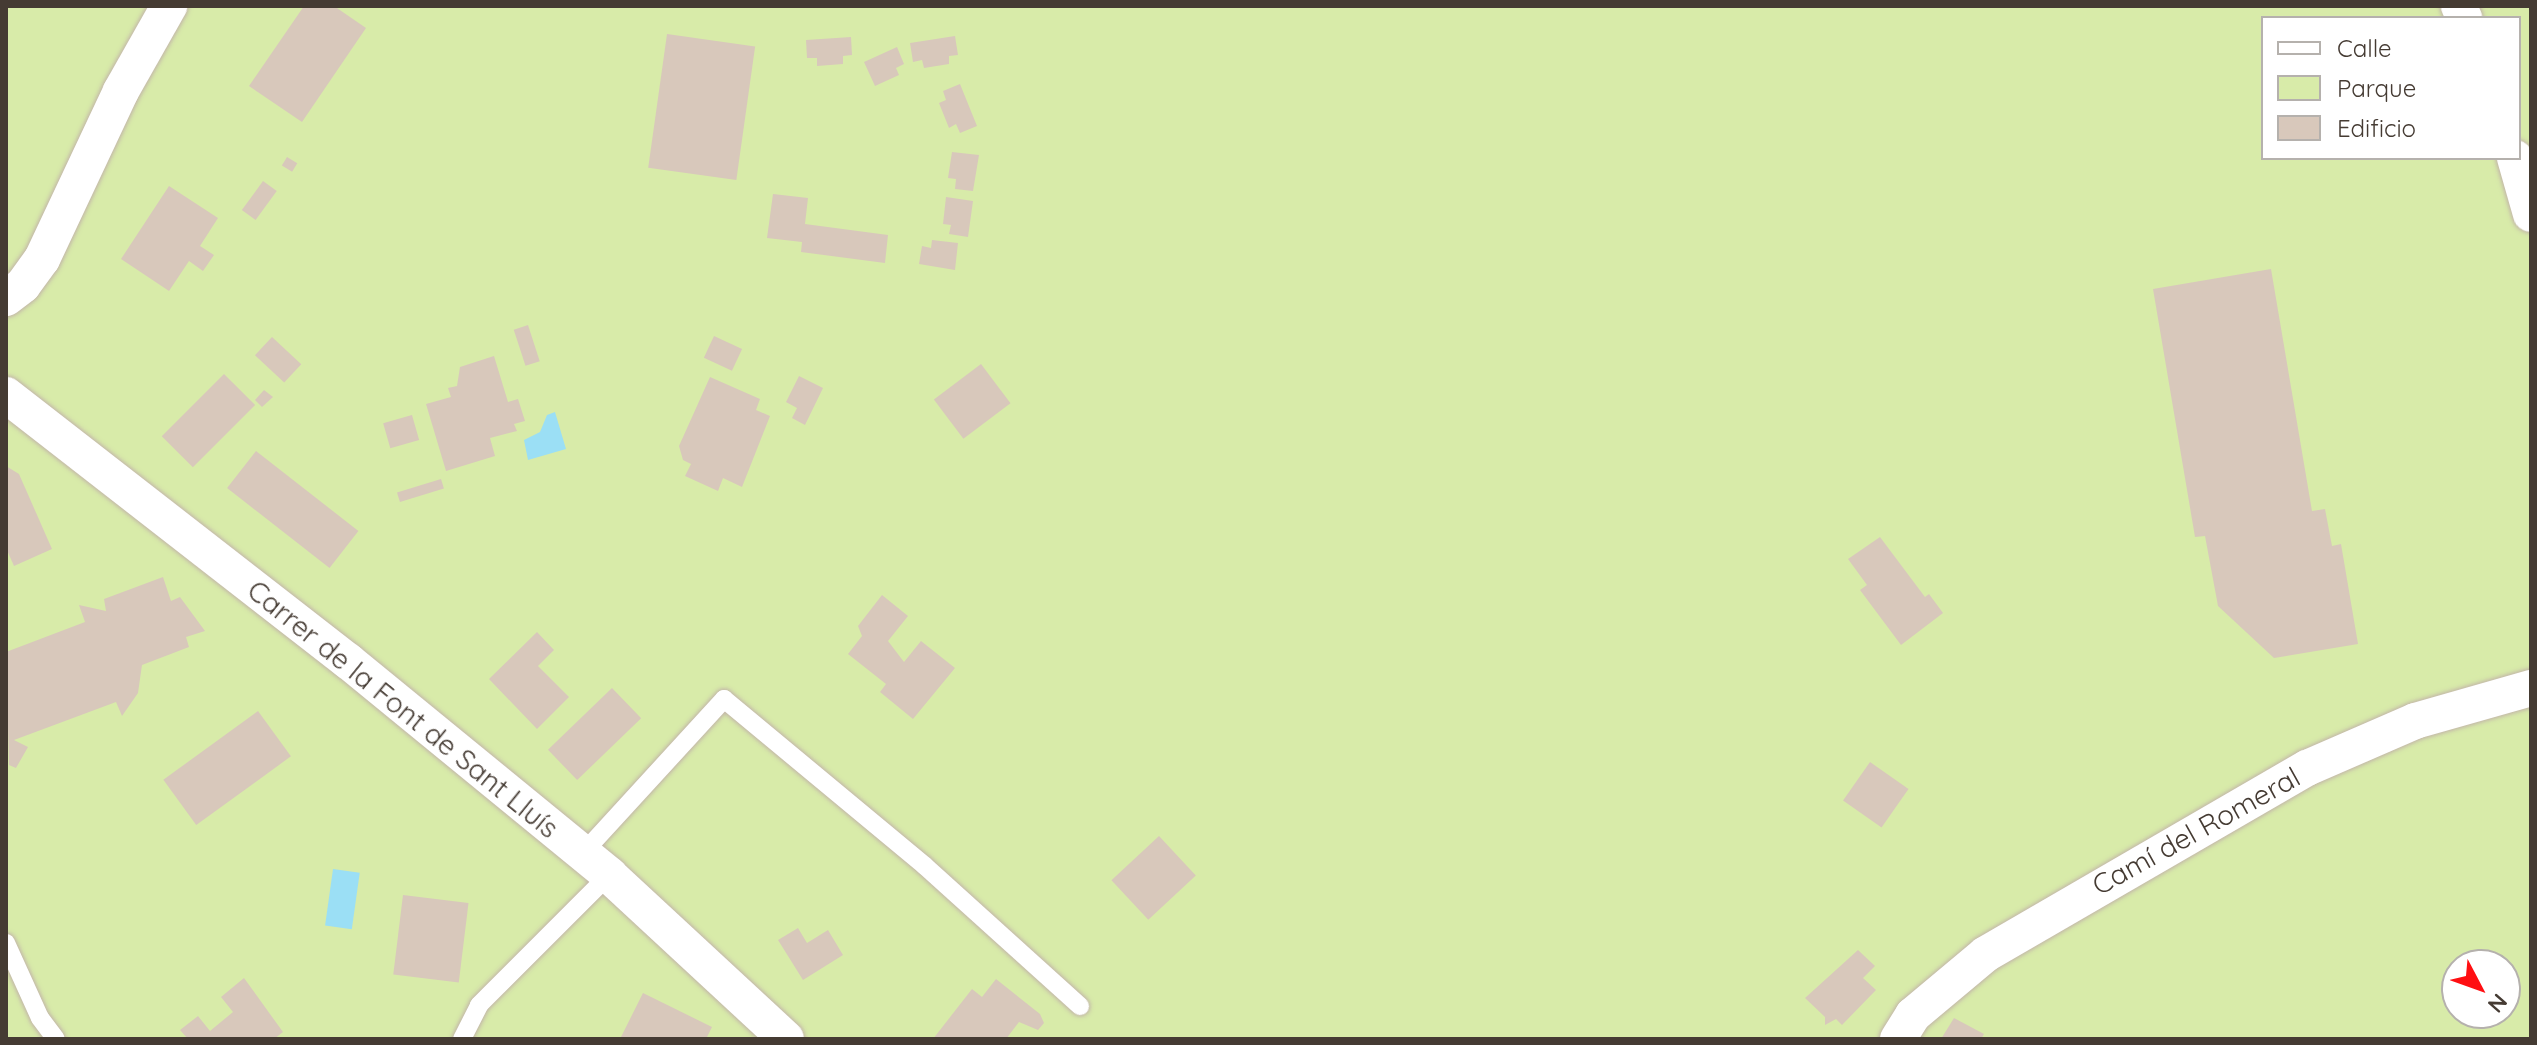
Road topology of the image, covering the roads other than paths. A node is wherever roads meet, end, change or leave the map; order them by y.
1 (169, 6) edge
2 (2516, 160) edge
3 (2531, 214) edge
4 (6, 298) edge
5 (6, 395) edge
6 (2531, 688) edge
7 (596, 864) junction
8 (6, 943) edge
9 (1080, 1006) dead end
10 (56, 1039) edge
11 (462, 1039) edge
12 (786, 1039) edge
13 (1898, 1039) edge

1 - 4 street
2 - 3 street
5 - 7 street, Carrer de la Font de Sant Lluís
6 - 13 street, Camí del Romeral
7 - 9 lane
7 - 11 lane
7 - 12 street, Carrer de la Font de Sant Lluís
8 - 10 lane

